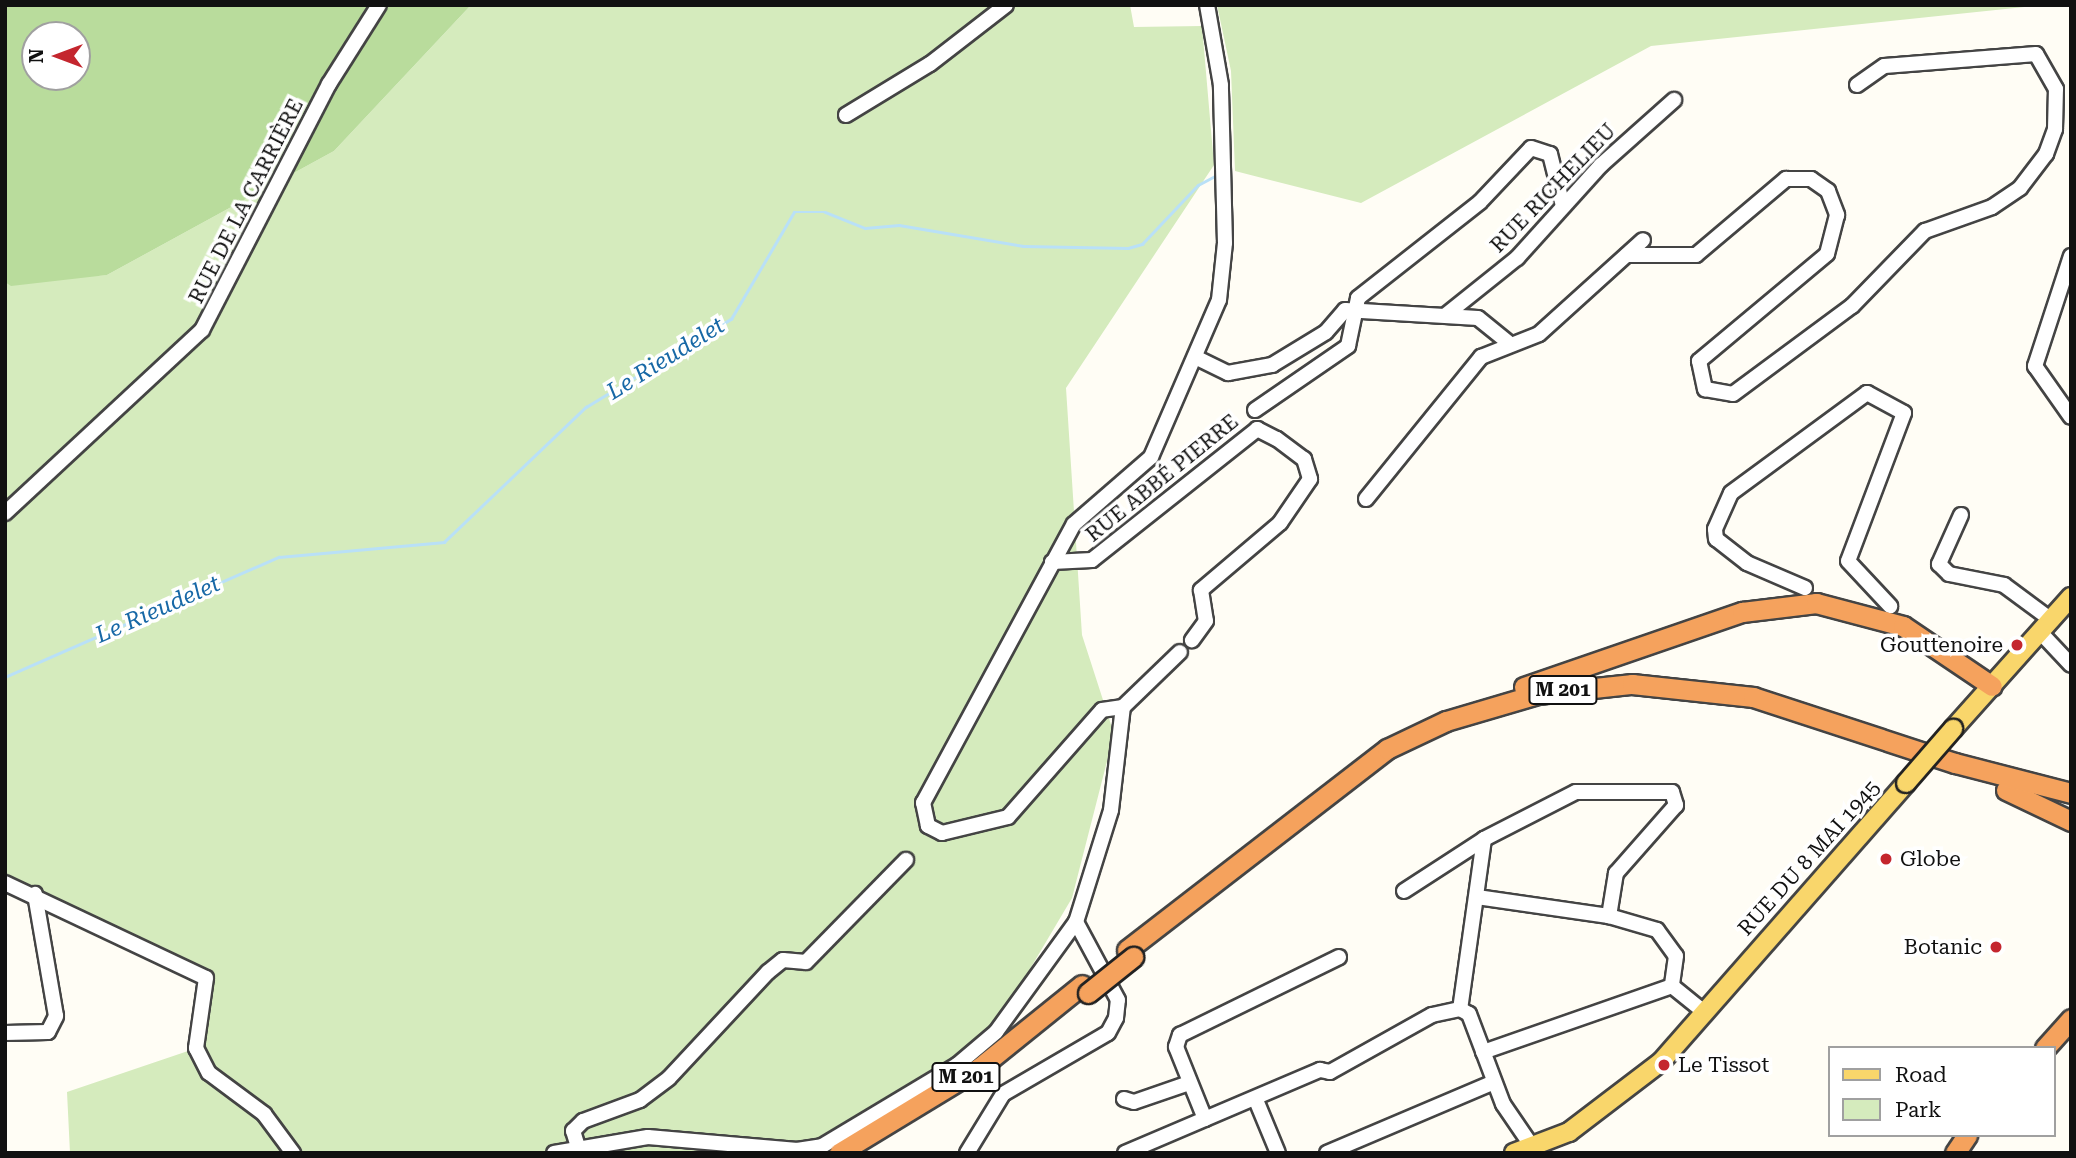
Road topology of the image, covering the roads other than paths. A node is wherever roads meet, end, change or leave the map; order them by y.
1 (379, 5) edge
2 (1006, 5) edge
3 (1207, 5) edge
4 (1857, 85) dead end
5 (1674, 100) dead end
6 (846, 115) dead end
7 (1563, 206) junction
8 (1643, 240) dead end
9 (1627, 255) junction
10 (2071, 256) edge
11 (1356, 309) junction
12 (1447, 314) junction
13 (1508, 342) junction
14 (1195, 357) junction
15 (1255, 410) dead end
16 (2071, 417) edge
17 (1366, 499) dead end
18 (5, 513) edge
19 (1961, 514) dead end
20 (1052, 562) junction
21 (1805, 588) dead end
22 (2071, 597) edge
23 (1890, 606) dead end
24 (2045, 626) junction
25 (1192, 640) dead end
26 (1180, 652) dead end
27 (2071, 665) edge
28 (1992, 686) junction
29 (1123, 707) junction
30 (1446, 721) junction
31 (2006, 790) junction
32 (2071, 793) edge
33 (2071, 805) edge
34 (2071, 821) edge
35 (1484, 839) junction
36 (906, 860) dead end
37 (5, 883) edge
38 (1404, 891) dead end
39 (34, 894) junction
40 (1477, 897) junction
41 (1609, 916) junction
42 (1076, 922) junction
43 (1130, 953) junction
44 (1339, 957) dead end
45 (1672, 986) junction
46 (1085, 989) junction
47 (1701, 1007) junction
48 (1460, 1009) junction
49 (2071, 1020) edge
50 (5, 1033) edge
51 (2047, 1046) edge
52 (1483, 1052) junction
53 (1189, 1083) junction
54 (1494, 1083) junction
55 (1124, 1099) dead end
56 (1256, 1100) junction
57 (1205, 1119) junction
58 (1966, 1137) edge
59 (578, 1147) junction
60 (1524, 1150) edge
61 (293, 1153) edge
62 (554, 1153) edge
63 (839, 1153) edge
64 (858, 1153) edge
65 (967, 1153) edge
66 (1125, 1153) edge
67 (1278, 1153) edge
68 (1327, 1153) edge
69 (1955, 1153) edge

1 - 18 street, RUE DE LA CARRIÈRE
2 - 6 street
3 - 14 street
4 - 9 street
5 - 7 street, RUE RICHELIEU
7 - 11 street
7 - 12 street, RUE RICHELIEU
8 - 9 street
9 - 13 street
10 - 16 street
11 - 12 street
11 - 14 street
11 - 15 street
12 - 13 street
13 - 17 street
14 - 20 street
19 - 24 street
20 - 25 street, RUE ABBÉ PIERRE
20 - 29 street
21 - 23 street
22 - 24 main road, RUE DU 8 MAI 1945
24 - 27 street
24 - 28 main road, RUE DU 8 MAI 1945
26 - 29 street
28 - 30 highway
28 - 47 main road, RUE DU 8 MAI 1945, bridge
29 - 42 street
30 - 32 highway, M 201
30 - 43 highway, M 201
31 - 33 highway, M 201
31 - 34 highway
31 - 43 highway, M 201
35 - 38 street
35 - 40 street
35 - 41 street
36 - 59 street
37 - 39 street
39 - 50 street
39 - 61 street
40 - 41 street
40 - 48 street
41 - 45 street
42 - 59 street
42 - 65 street
43 - 46 highway, M 201, bridge
44 - 53 street
45 - 47 street
45 - 52 street
46 - 63 highway, M 201
46 - 64 highway, M 201
47 - 60 main road, RUE DU 8 MAI 1945
48 - 52 street
48 - 56 street
49 - 51 highway
52 - 54 street
53 - 55 street
53 - 57 street
54 - 60 street
54 - 68 street
56 - 57 street
56 - 67 street
57 - 66 street
58 - 69 highway
59 - 62 street

